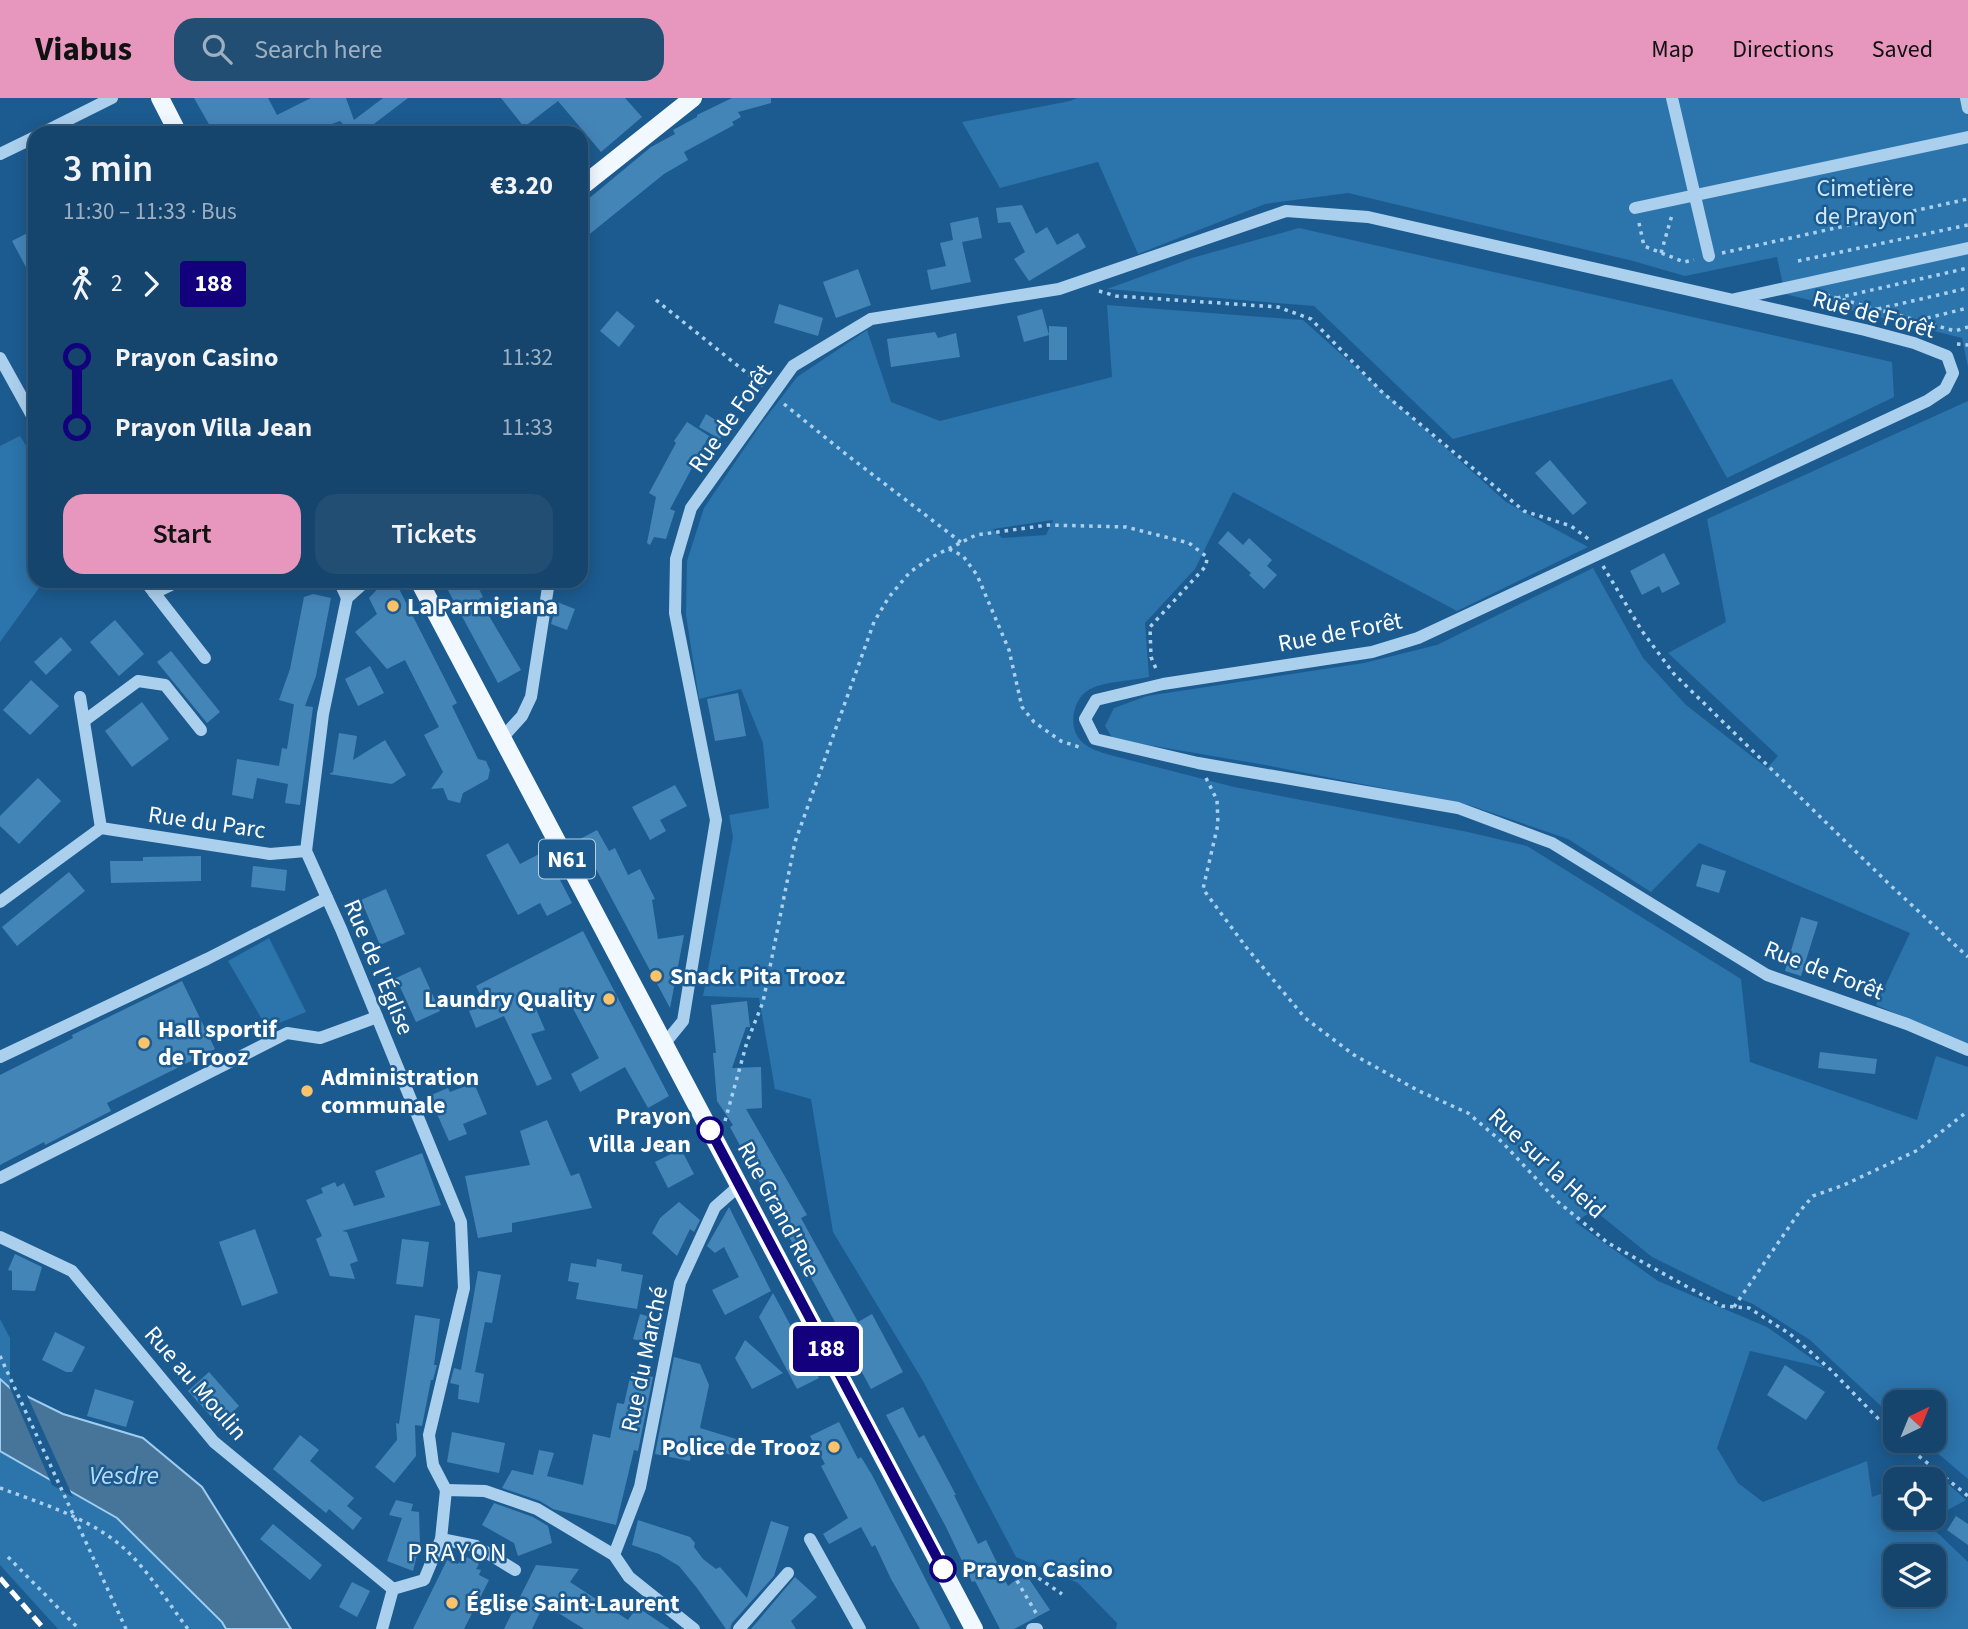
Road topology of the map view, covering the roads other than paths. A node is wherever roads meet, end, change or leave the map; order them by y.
1 (112, 98) edge
2 (160, 98) edge
3 (693, 98) edge
4 (1672, 98) edge
5 (1966, 98) edge
6 (1968, 108) edge
7 (56, 126) edge
8 (174, 126) edge
9 (1968, 138) edge
10 (28, 140) edge
11 (0, 154) edge
12 (588, 181) edge
13 (1695, 194) junction
14 (1635, 208) road end
15 (1968, 248) edge
16 (1709, 256) road end
17 (1732, 300) junction
18 (0, 358) edge
19 (28, 408) edge
20 (150, 588) edge
21 (164, 588) edge
22 (342, 588) edge
23 (358, 588) edge
24 (423, 588) edge
25 (548, 588) edge
26 (154, 593) junction
27 (347, 598) junction
28 (205, 658) dead end
29 (80, 697) dead end
30 (84, 721) junction
31 (201, 730) dead end
32 (503, 737) junction
33 (101, 828) junction
34 (306, 851) junction
35 (327, 898) junction
36 (0, 902) edge
37 (377, 1017) junction
38 (665, 1043) junction
39 (1968, 1050) edge
40 (0, 1057) edge
41 (0, 1178) edge
42 (740, 1185) junction
43 (0, 1237) edge
44 (446, 1490) junction
45 (441, 1539) junction
46 (810, 1539) dead end
47 (614, 1555) junction
48 (515, 1570) dead end
49 (788, 1573) dead end
50 (393, 1589) junction
51 (382, 1629) edge
52 (694, 1629) edge
53 (738, 1629) edge
54 (860, 1629) edge
55 (974, 1629) edge

1 - 7 street
2 - 8 main road
3 - 12 main road
4 - 13 street
5 - 6 street
9 - 13 street
10 - 11 street
13 - 14 street
13 - 16 street
15 - 17 street
17 - 38 street, Rue de Forêt
17 - 39 street, Rue de Forêt
18 - 19 street
20 - 26 street
21 - 26 street
22 - 27 street
23 - 27 street
24 - 32 main road, Rue Grand'Rue / N61
25 - 32 street
26 - 28 street
27 - 34 street
29 - 30 street
30 - 31 street
30 - 33 street
32 - 38 main road, Rue Grand'Rue / N61
33 - 34 street, Rue du Parc
33 - 36 street
34 - 35 street, Rue de l'Église
35 - 37 street, Rue de l'Église
35 - 40 street
37 - 41 street
37 - 44 street, Rue de l'Église
38 - 42 main road, Rue Grand'Rue / N61
42 - 47 street, Rue du Marché
42 - 55 main road, Rue Grand'Rue / N61
43 - 50 street, Rue au Moulin
44 - 45 street
44 - 47 street
45 - 48 street
45 - 50 street
46 - 54 street
47 - 52 street
49 - 53 street
50 - 51 street

